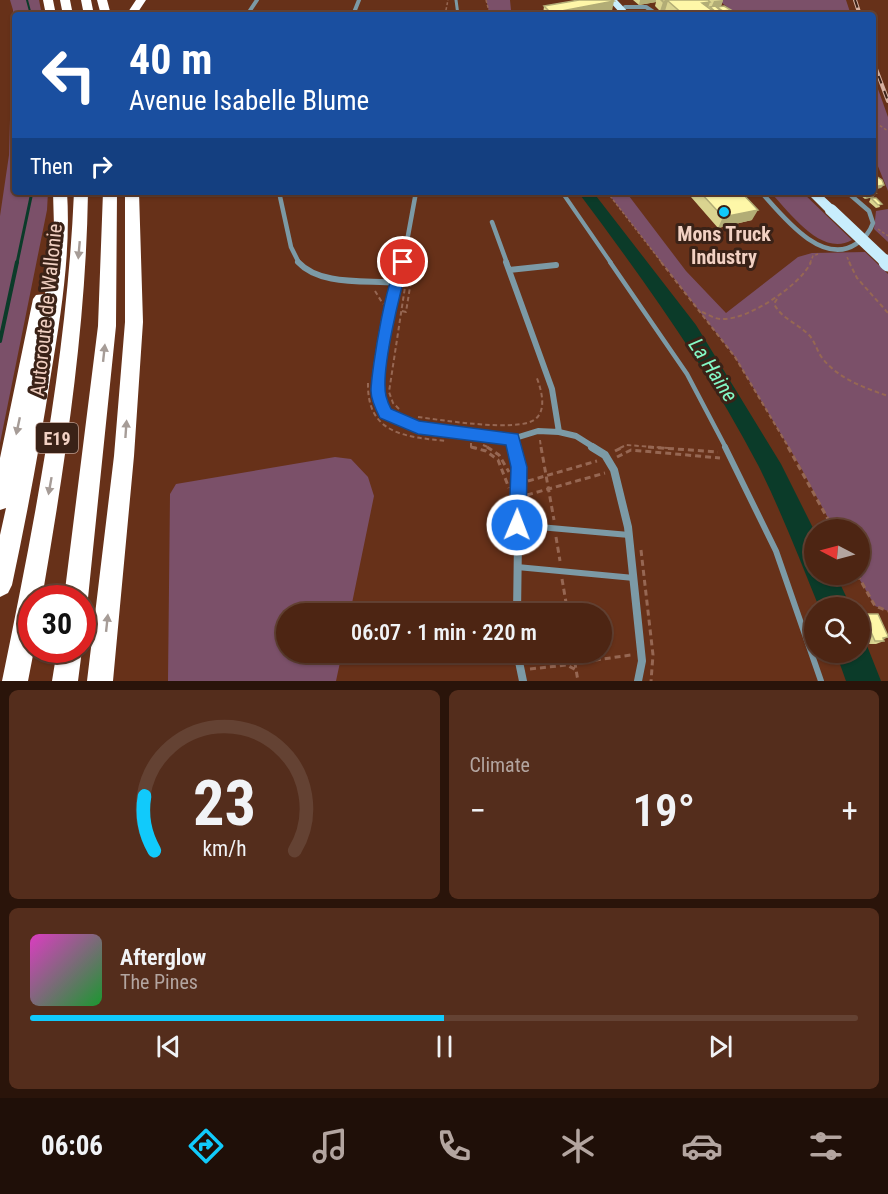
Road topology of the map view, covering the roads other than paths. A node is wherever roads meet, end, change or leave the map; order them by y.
1 (612, 0) edge
2 (624, 7) edge
3 (654, 12) edge
4 (81, 195) edge
5 (110, 195) edge
6 (132, 195) edge
7 (280, 195) edge
8 (415, 195) edge
9 (563, 195) edge
10 (764, 195) edge
11 (816, 195) edge
12 (825, 195) edge
13 (850, 195) edge
14 (60, 197) edge
15 (836, 209) junction
16 (492, 222) dead end
17 (888, 252) edge
18 (556, 264) dead end
19 (888, 264) edge
20 (509, 270) junction
21 (396, 283) junction
22 (559, 432) junction
23 (512, 439) junction
24 (0, 500) edge
25 (517, 525) junction
26 (629, 535) junction
27 (517, 567) junction
28 (635, 578) junction
29 (0, 585) edge
30 (77, 585) edge
31 (517, 603) edge
32 (68, 663) edge
33 (519, 663) edge
34 (15, 681) edge
35 (65, 681) edge
36 (100, 681) edge
37 (523, 681) edge
38 (638, 681) edge
39 (821, 681) edge

1 - 2 main road
2 - 3 street
4 -> 34 highway, Autoroute de Wallonie / E19
30 -> 5 highway, E19
36 -> 6 highway
7 - 21 street
8 - 21 street
9 - 39 lane
10 - 13 street
11 - 15 main road
12 - 15 main road
14 -> 24 highway
14 - 29 highway
15 - 17 main road
15 - 19 main road, bridge
16 - 20 street
18 - 20 street
20 - 22 street
21 - 23 street
22 - 23 street
22 - 26 street
23 - 25 street
25 - 26 lane
25 - 27 street
26 - 28 street
27 - 28 lane
27 - 31 street
28 - 38 street
32 - 35 highway
33 - 37 street

